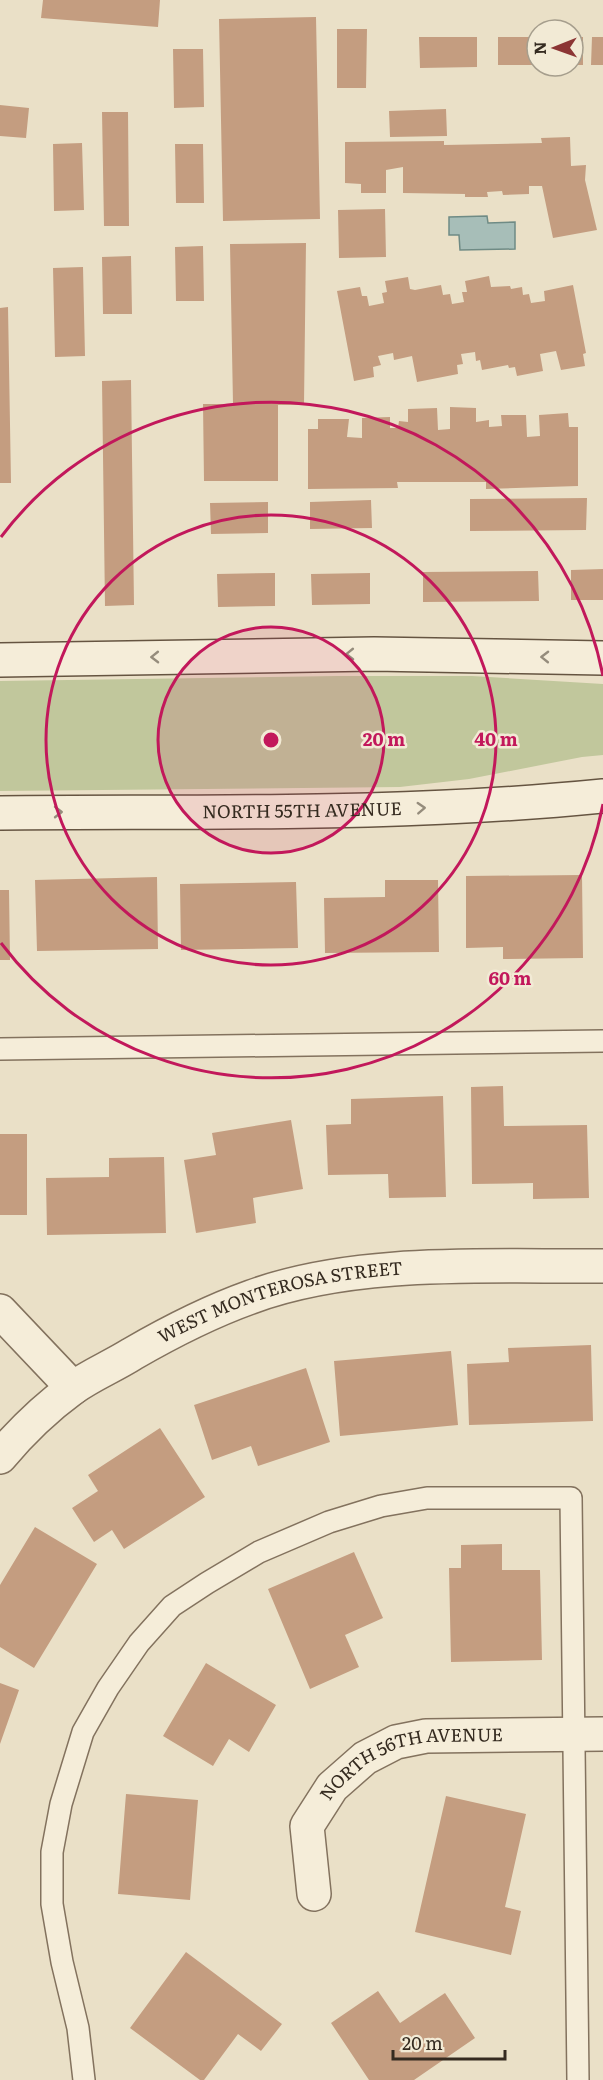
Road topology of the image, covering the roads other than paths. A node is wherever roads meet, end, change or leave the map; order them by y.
1 (603, 658) edge
2 (0, 660) edge
3 (603, 796) edge
4 (0, 813) edge
5 (603, 1041) edge
6 (0, 1049) edge
7 (603, 1266) edge
8 (0, 1311) edge
9 (73, 1388) junction
10 (0, 1457) edge
11 (589, 1735) edge
12 (314, 1894) dead end
13 (84, 2080) edge
14 (578, 2080) edge

1 -> 2 street
4 -> 3 street, NORTH 55TH AVENUE
5 - 6 lane
7 - 9 street, WEST MONTEROSA STREET
8 - 9 street
9 - 10 street, WEST MONTEROSA STREET
11 - 12 street, NORTH 56TH AVENUE
11 - 13 lane
11 - 14 lane

